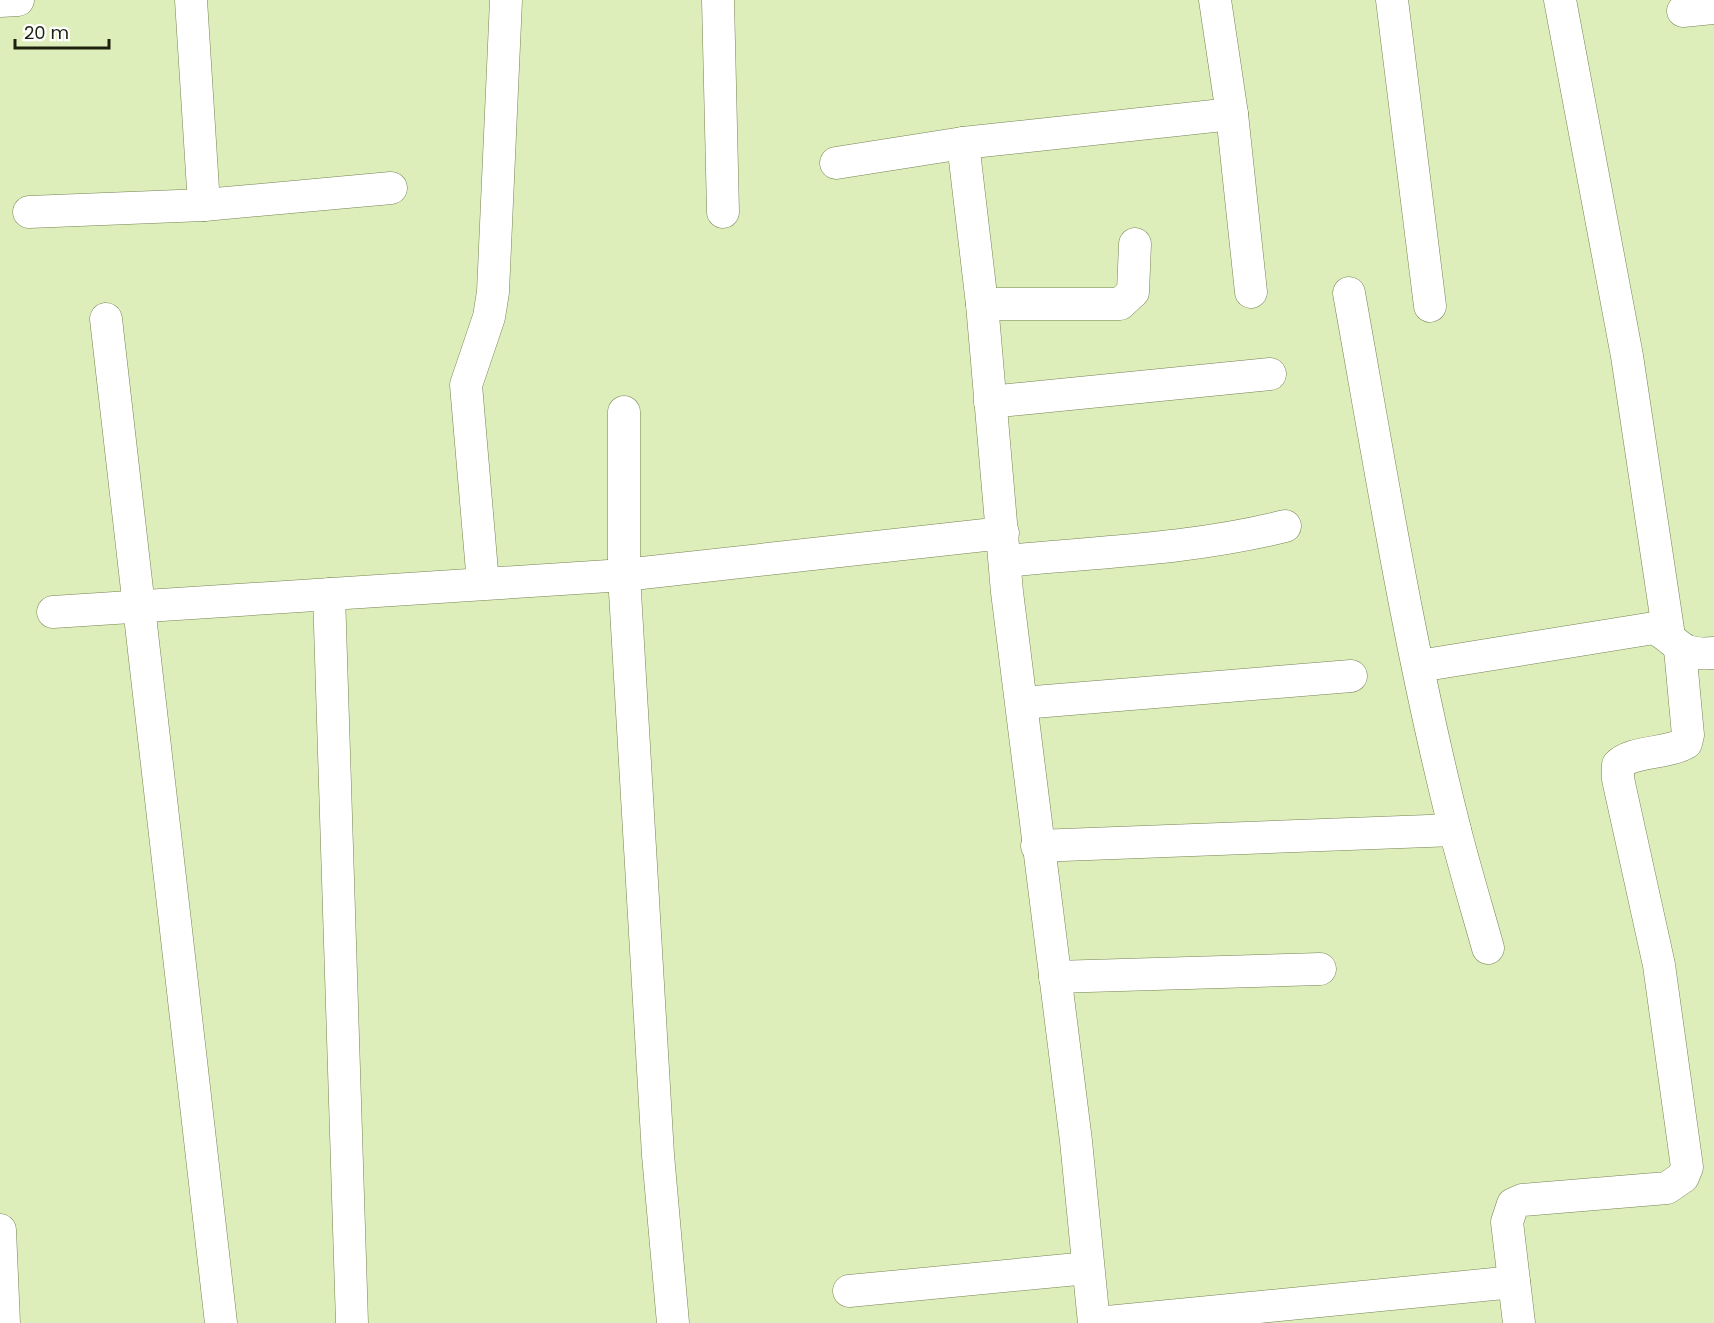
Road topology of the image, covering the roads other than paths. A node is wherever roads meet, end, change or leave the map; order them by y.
1 (18, 0) edge
2 (191, 0) edge
3 (506, 0) edge
4 (718, 0) edge
5 (1215, 0) edge
6 (1392, 0) edge
7 (1560, 0) edge
8 (0, 1) edge
9 (1714, 8) edge
10 (1683, 11) dead end
11 (1232, 114) junction
12 (963, 143) junction
13 (836, 163) dead end
14 (391, 188) dead end
15 (204, 205) junction
16 (29, 212) dead end
17 (723, 212) dead end
18 (1135, 244) dead end
19 (1251, 292) dead end
20 (1349, 293) dead end
21 (982, 304) junction
22 (1430, 306) dead end
23 (106, 319) dead end
24 (1270, 374) dead end
25 (990, 402) junction
26 (624, 412) dead end
27 (1285, 526) dead end
28 (1004, 547) junction
29 (624, 575) junction
30 (483, 583) junction
31 (329, 594) junction
32 (141, 607) junction
33 (53, 612) dead end
34 (1674, 642) junction
35 (1714, 652) edge
36 (1419, 666) junction
37 (1351, 676) dead end
38 (1022, 703) junction
39 (1455, 830) junction
40 (1037, 846) junction
41 (1488, 948) dead end
42 (1320, 969) dead end
43 (1055, 977) junction
44 (0, 1230) edge
45 (1088, 1268) junction
46 (1514, 1282) junction
47 (849, 1291) dead end
48 (4, 1323) edge
49 (221, 1323) edge
50 (352, 1323) edge
51 (673, 1323) edge
52 (1095, 1323) edge
53 (1519, 1323) edge

1 - 8 street
2 - 15 street
3 - 30 street
4 - 17 street
5 - 11 street
6 - 22 street
7 - 34 street
9 - 10 street
11 - 12 street
11 - 19 street
12 - 13 street
12 - 21 street
14 - 15 street
15 - 16 street
18 - 21 street
20 - 36 street
21 - 25 street
23 - 32 street
24 - 25 street
25 - 28 street
26 - 29 street
27 - 28 street
28 - 29 street
28 - 38 street
29 - 30 street
29 - 51 street
30 - 31 street
31 - 32 street
31 - 50 street
32 - 33 street
32 - 49 street
34 - 35 street
34 - 36 street
34 - 46 street
36 - 39 street
37 - 38 street
38 - 40 street
39 - 40 street
39 - 41 street
40 - 43 street
42 - 43 street
43 - 45 street
44 - 48 street
45 - 47 street
45 - 52 street
46 - 52 street
46 - 53 street

